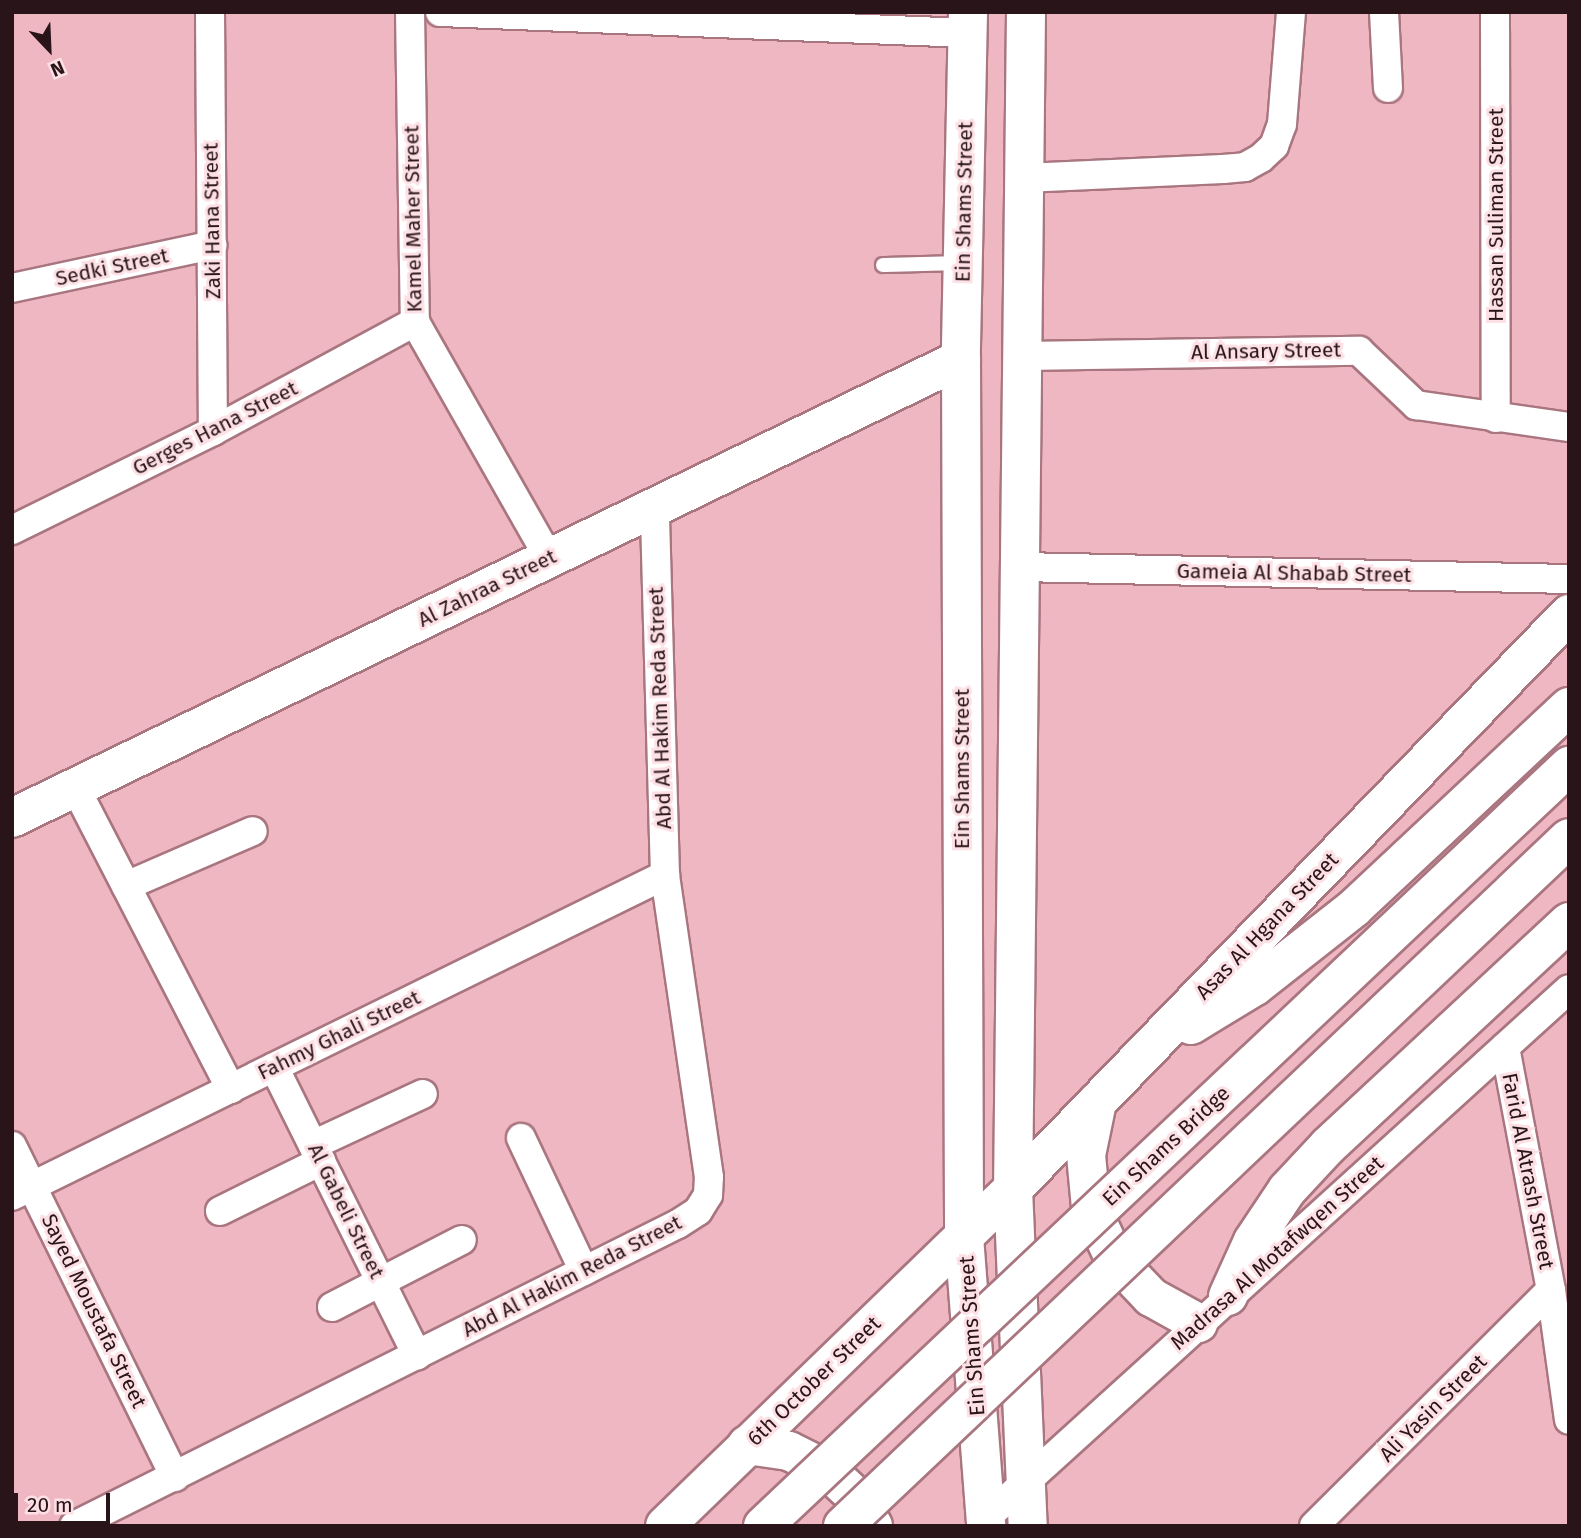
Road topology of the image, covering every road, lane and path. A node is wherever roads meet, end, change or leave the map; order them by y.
1 (209, 12) edge
2 (410, 12) edge
3 (440, 12) edge
4 (1026, 12) edge
5 (1291, 12) edge
6 (1384, 12) edge
7 (1495, 12) edge
8 (968, 23) edge
9 (1388, 88) dead end
10 (1024, 178) junction
11 (212, 245) junction
12 (963, 263) junction
13 (883, 265) dead end
14 (12, 288) edge
15 (415, 322) junction
16 (1022, 356) junction
17 (961, 359) junction
18 (1496, 418) junction
19 (1569, 427) edge
20 (213, 431) junction
21 (655, 507) junction
22 (12, 530) edge
23 (549, 558) junction
24 (1020, 567) junction
25 (1569, 579) edge
26 (1569, 614) edge
27 (1569, 707) edge
28 (1569, 766) edge
29 (75, 787) junction
30 (12, 818) edge
31 (253, 831) dead end
32 (1569, 838) edge
33 (665, 875) junction
34 (126, 886) junction
35 (1569, 922) edge
36 (1566, 994) edge
37 (1505, 1047) junction
38 (1148, 1050) junction
39 (274, 1067) junction
40 (231, 1089) junction
41 (423, 1094) dead end
42 (1097, 1102) junction
43 (521, 1138) dead end
44 (12, 1146) edge
45 (317, 1153) junction
46 (1013, 1189) junction
47 (22, 1191) edge
48 (220, 1211) dead end
49 (964, 1237) junction
50 (463, 1240) dead end
51 (584, 1271) junction
52 (380, 1279) junction
53 (1551, 1290) junction
54 (1228, 1296) junction
55 (332, 1307) dead end
56 (1198, 1323) junction
57 (418, 1355) junction
58 (1569, 1420) edge
59 (747, 1445) junction
60 (175, 1477) junction
61 (1028, 1479) junction
62 (983, 1523) edge
63 (74, 1526) edge
64 (665, 1526) edge
65 (763, 1526) edge
66 (843, 1526) edge
67 (873, 1526) edge
68 (1028, 1526) edge
69 (1314, 1526) edge

1 - 11 street, Zaki Hana Street
2 - 15 street, Kamel Maher Street
3 - 8 street
4 - 10 main road
5 - 10 street
6 - 9 street
7 - 18 street, Hassan Suliman Street
8 - 12 main road, Ein Shams Street
10 - 16 main road
11 - 14 street, Sedki Street
11 - 20 street, Zaki Hana Street
12 - 13 lane
12 - 17 main road, Ein Shams Street
15 - 20 street, Gerges Hana Street
15 - 23 street, Kamel Maher Street
16 - 18 street, Al Ansary Street
16 - 24 main road
17 - 21 main road, Al Zahraa Street
17 - 49 main road, Ein Shams Street
18 - 19 street, Al Ansary Street
20 - 22 street, Gerges Hana Street
21 - 23 main road, Al Zahraa Street
21 - 33 street, Abd Al Hakim Reda Street
23 - 29 main road, Al Zahraa Street
24 - 25 street, Gameia Al Shabab Street
24 - 46 main road
26 - 38 main road, Asas Al Hgana Street
27 - 38 main road
28 - 65 main road, Ein Shams Bridge, bridge
29 - 30 main road, Al Zahraa Street
29 - 34 street
31 - 34 street
32 - 66 main road, bridge
33 - 39 street, Fahmy Ghali Street
33 - 51 street, Abd Al Hakim Reda Street
34 - 40 street
35 - 54 main road
36 - 37 street, Madrasa Al Motafwqen Street
37 - 53 street, Farid Al Atrash Street
37 - 54 street, Madrasa Al Motafwqen Street
38 - 42 main road, Asas Al Hgana Street
39 - 40 street, Fahmy Ghali Street
39 - 45 street, Al Gabeli Street
40 - 47 street, Fahmy Ghali Street
41 - 45 street
42 - 46 main road, Asas Al Hgana Street
42 - 56 main road
43 - 51 street
44 - 47 street, Sayed Moustafa Street
45 - 48 street
45 - 52 street, Al Gabeli Street
46 - 49 main road, Asas Al Hgana Street
46 - 61 main road
47 - 60 street, Sayed Moustafa Street
49 - 59 main road, 6th October Street
49 - 62 main road, Ein Shams Street
50 - 52 street
51 - 57 street, Abd Al Hakim Reda Street
52 - 55 street
52 - 57 street, Al Gabeli Street
53 - 58 street, Farid Al Atrash Street
53 - 69 street, Ali Yasin Street
54 - 56 street, Madrasa Al Motafwqen Street
56 - 61 street, Madrasa Al Motafwqen Street
57 - 60 street, Abd Al Hakim Reda Street
59 - 64 main road, 6th October Street
59 - 67 main road
60 - 63 street, Abd Al Hakim Reda Street
61 - 62 street, Madrasa Al Motafwqen Street
61 - 68 main road

